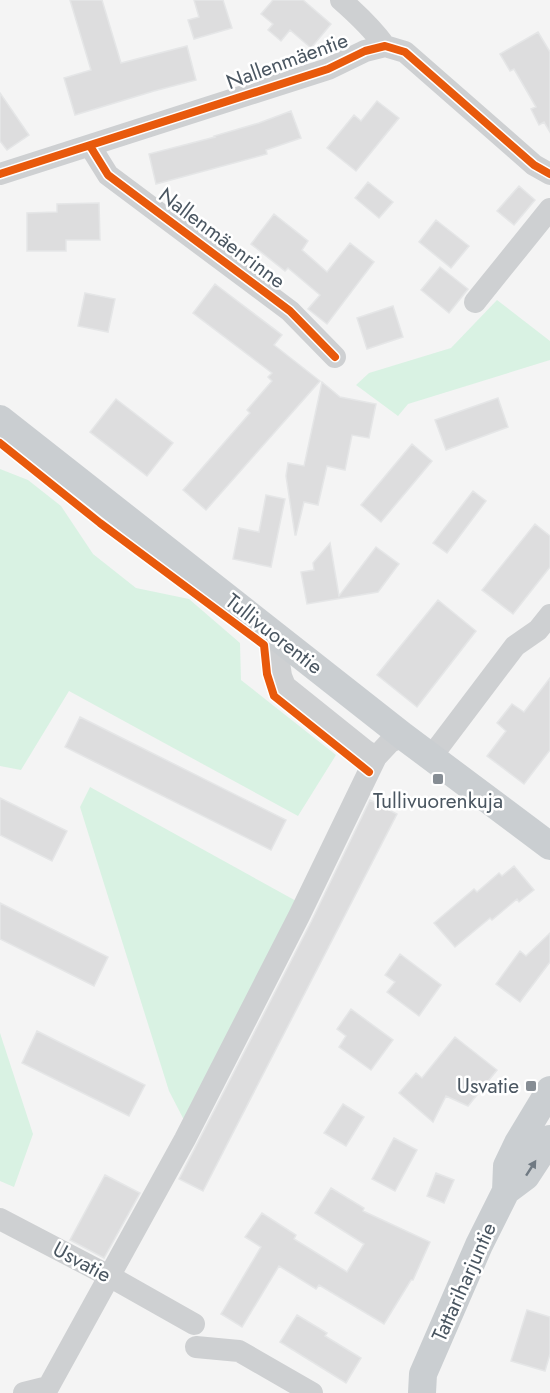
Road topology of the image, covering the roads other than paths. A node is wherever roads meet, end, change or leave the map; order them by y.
1 (340, 0) edge
2 (385, 46) junction
3 (90, 146) junction
4 (0, 174) edge
5 (550, 174) edge
6 (550, 209) edge
7 (475, 302) dead end
8 (335, 357) dead end
9 (0, 418) edge
10 (550, 615) edge
11 (286, 644) junction
12 (403, 736) junction
13 (376, 757) junction
14 (431, 757) junction
15 (550, 846) edge
16 (550, 1090) edge
17 (550, 1138) edge
18 (506, 1191) junction
19 (0, 1219) edge
20 (109, 1276) junction
21 (194, 1324) dead end
22 (196, 1347) dead end
23 (417, 1387) edge
24 (46, 1390) edge
25 (24, 1393) edge
26 (312, 1393) edge

1 - 2 street
2 - 3 street, Nallenmäentie
2 - 5 street
3 - 4 street, Nallenmäentie
3 - 8 street, Nallenmäenrinne
6 - 7 street
9 - 11 main road, Tullivuorentie
10 - 14 street
11 - 12 main road, Tullivuorentie
11 - 13 street
12 - 13 street
12 - 14 main road, Tullivuorentie
13 - 20 street
14 - 15 main road, Tullivuorentie
16 - 18 main road, Tattariharjuntie
18 -> 17 main road, Tattariharjuntie
18 - 23 main road, Tattariharjuntie
19 - 20 street, Usvatie
20 - 21 street, Usvatie
20 - 24 street
22 - 26 street
24 - 25 street

